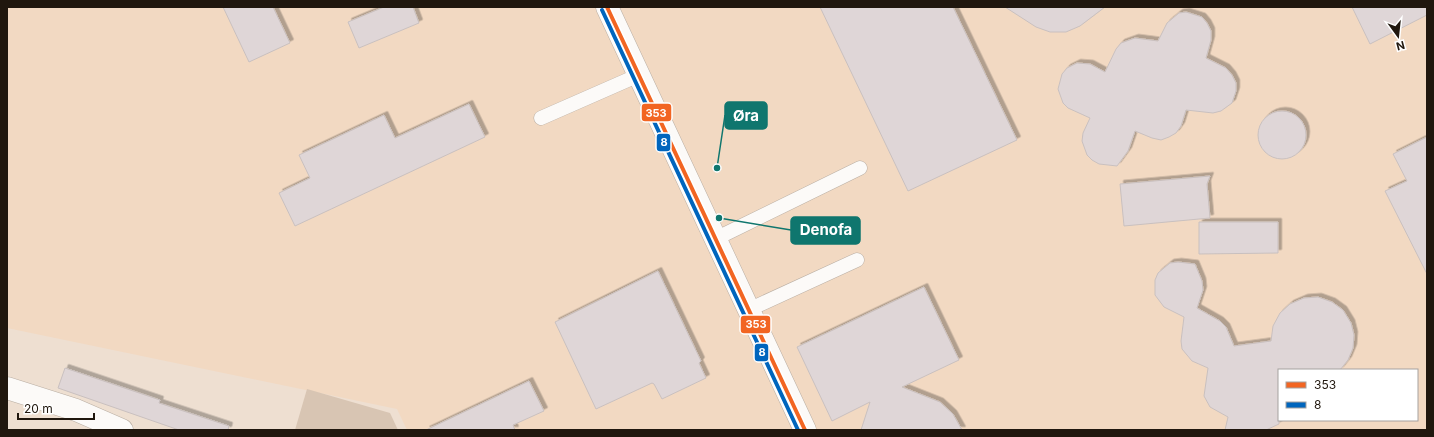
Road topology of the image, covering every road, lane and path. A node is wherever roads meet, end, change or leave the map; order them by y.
1 (607, 7) edge
2 (639, 75) junction
3 (541, 118) dead end
4 (860, 168) dead end
5 (715, 239) junction
6 (857, 260) dead end
7 (748, 310) junction
8 (7, 388) edge
9 (122, 430) edge
10 (805, 430) edge

1 - 2 street
2 - 3 lane
2 - 5 street
4 - 5 lane
5 - 7 street
6 - 7 lane
7 - 10 street
8 - 9 street

